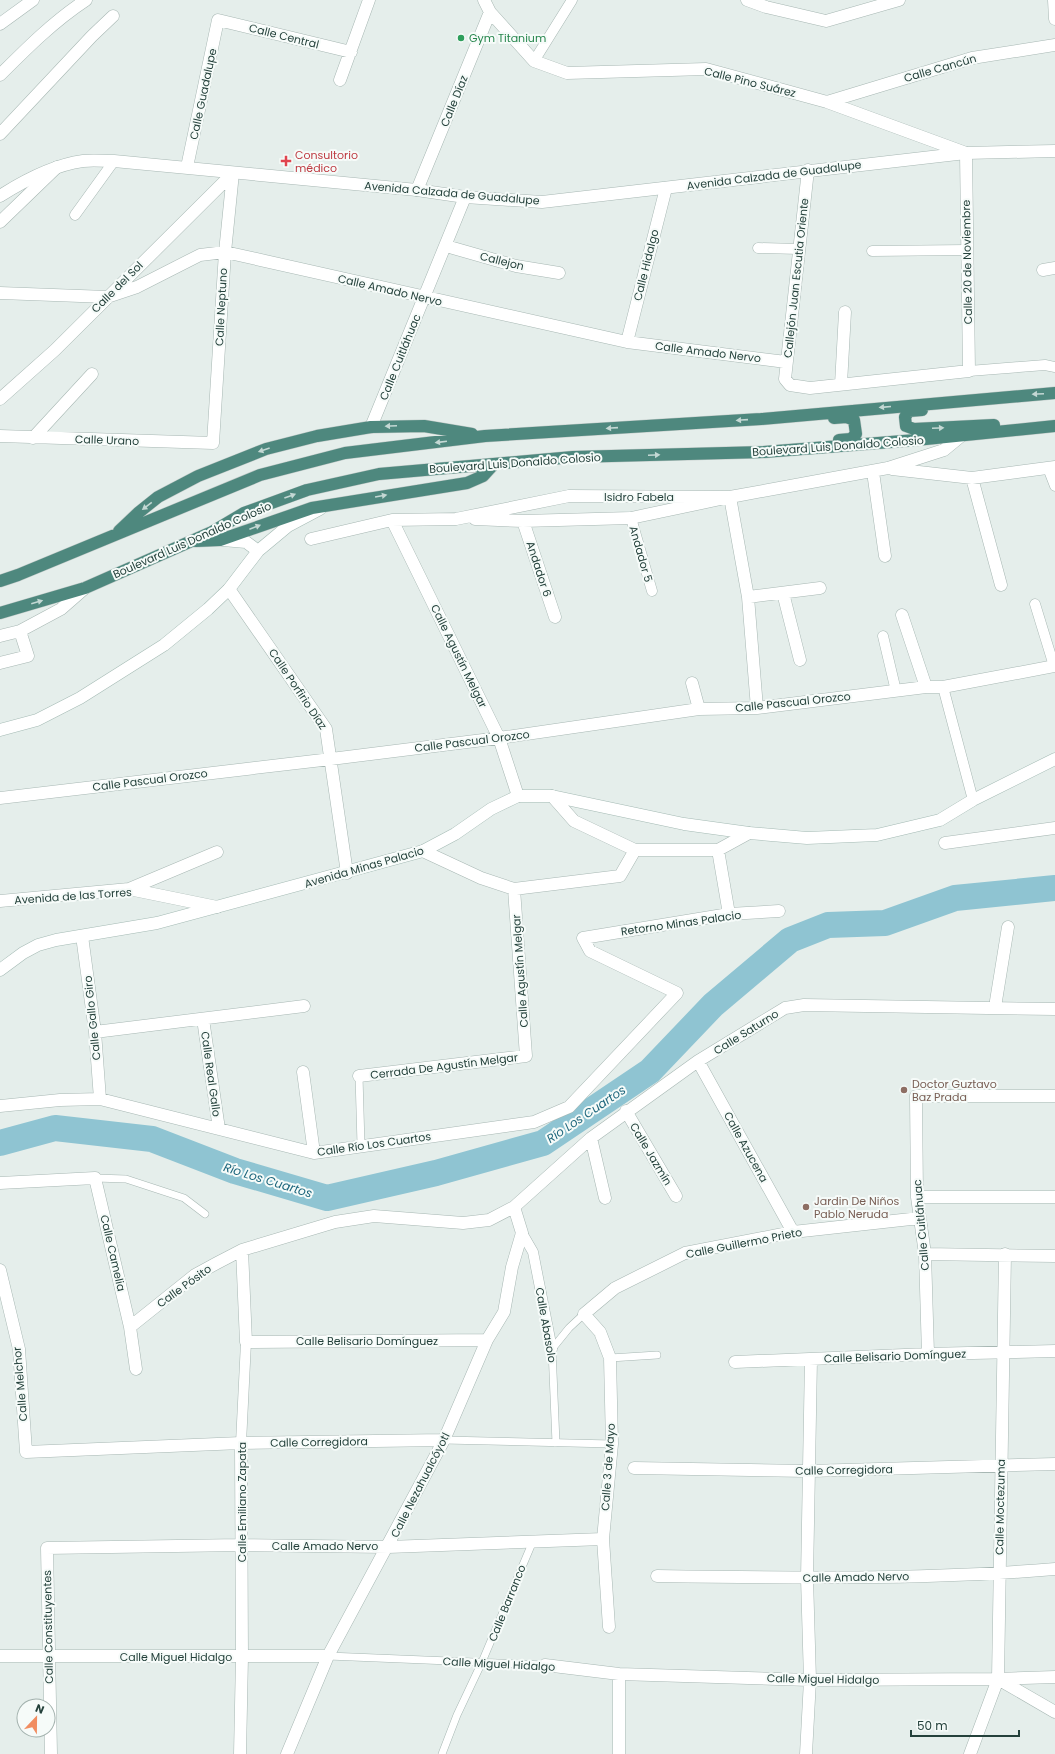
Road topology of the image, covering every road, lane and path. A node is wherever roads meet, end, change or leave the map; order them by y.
1 (33, 0) edge
2 (86, 0) edge
3 (369, 0) edge
4 (484, 0) edge
5 (572, 0) edge
6 (747, 0) edge
7 (899, 0) edge
8 (1054, 0) edge
9 (490, 12) junction
10 (113, 16) dead end
11 (1055, 19) edge
12 (218, 20) joint
13 (0, 24) edge
14 (1055, 45) edge
15 (351, 52) junction
16 (534, 61) junction
17 (0, 75) edge
18 (340, 80) dead end
19 (828, 102) junction
20 (0, 134) edge
21 (1055, 151) edge
22 (966, 153) junction
23 (114, 160) junction
24 (187, 167) junction
25 (57, 168) junction
26 (808, 170) junction
27 (233, 173) junction
28 (666, 188) junction
29 (417, 190) junction
30 (0, 196) edge
31 (465, 197) junction
32 (75, 215) dead end
33 (0, 222) edge
34 (446, 246) junction
35 (758, 248) dead end
36 (799, 248) junction
37 (967, 250) junction
38 (872, 251) dead end
39 (225, 252) junction
40 (559, 273) dead end
41 (0, 293) edge
42 (107, 297) junction
43 (424, 298) junction
44 (845, 312) dead end
45 (627, 342) junction
46 (786, 362) junction
47 (1055, 367) edge
48 (969, 372) junction
49 (92, 374) dead end
50 (841, 384) junction
51 (1055, 393) edge
52 (1022, 394) junction
53 (0, 399) edge
54 (761, 419) junction
55 (1055, 426) edge
56 (371, 427) junction
57 (1026, 429) junction
58 (0, 436) edge
59 (485, 436) junction
60 (961, 436) junction
61 (33, 438) junction
62 (213, 442) joint
63 (764, 452) junction
64 (494, 464) junction
65 (1052, 467) edge
66 (888, 468) junction
67 (873, 472) junction
68 (972, 478) junction
69 (1055, 486) edge
70 (730, 497) junction
71 (324, 507) junction
72 (456, 518) junction
73 (631, 518) junction
74 (392, 520) junction
75 (523, 521) junction
76 (114, 535) junction
77 (311, 539) dead end
78 (220, 540) junction
79 (190, 541) junction
80 (258, 551) junction
81 (885, 556) dead end
82 (0, 574) edge
83 (18, 575) junction
84 (0, 581) edge
85 (1001, 585) dead end
86 (85, 588) junction
87 (820, 588) dead end
88 (229, 589) junction
89 (652, 591) dead end
90 (783, 593) junction
91 (748, 597) junction
92 (1035, 604) dead end
93 (0, 612) edge
94 (902, 615) dead end
95 (555, 617) dead end
96 (20, 631) junction
97 (0, 636) edge
98 (883, 636) dead end
99 (800, 660) dead end
100 (0, 663) edge
101 (1055, 666) edge
102 (692, 683) dead end
103 (926, 687) junction
104 (943, 687) junction
105 (896, 691) junction
106 (757, 708) junction
107 (699, 710) junction
108 (0, 730) edge
109 (499, 738) junction
110 (331, 759) junction
111 (1055, 759) edge
112 (518, 796) junction
113 (552, 796) junction
114 (0, 798) edge
115 (973, 800) junction
116 (1055, 828) edge
117 (749, 833) junction
118 (945, 843) dead end
119 (635, 850) junction
120 (718, 850) junction
121 (423, 851) junction
122 (217, 852) dead end
123 (347, 873) junction
124 (129, 889) junction
125 (514, 889) junction
126 (0, 901) edge
127 (217, 908) junction
128 (779, 911) dead end
129 (729, 914) junction
130 (1008, 927) dead end
131 (82, 936) junction
132 (0, 970) edge
133 (677, 993) joint
134 (304, 1006) dead end
135 (995, 1007) junction
136 (1055, 1009) edge
137 (203, 1019) junction
138 (95, 1032) junction
139 (526, 1056) joint
140 (698, 1061) junction
141 (303, 1072) dead end
142 (359, 1076) joint
143 (1055, 1096) edge
144 (100, 1099) junction
145 (0, 1106) edge
146 (626, 1111) junction
147 (219, 1129) junction
148 (591, 1138) junction
149 (361, 1145) junction
150 (314, 1153) junction
151 (95, 1178) junction
152 (0, 1183) edge
153 (676, 1196) dead end
154 (917, 1197) junction
155 (1055, 1197) edge
156 (606, 1198) dead end
157 (514, 1207) junction
158 (205, 1214) dead end
159 (920, 1218) junction
160 (794, 1232) junction
161 (522, 1233) junction
162 (242, 1250) junction
163 (925, 1254) junction
164 (1005, 1254) junction
165 (1055, 1256) edge
166 (0, 1270) edge
167 (584, 1314) junction
168 (130, 1327) junction
169 (487, 1340) junction
170 (246, 1342) junction
171 (552, 1349) junction
172 (1055, 1351) edge
173 (1003, 1353) junction
174 (928, 1354) junction
175 (657, 1355) dead end
176 (610, 1358) junction
177 (811, 1359) junction
178 (735, 1362) dead end
179 (136, 1369) dead end
180 (444, 1440) junction
181 (242, 1443) junction
182 (556, 1443) junction
183 (612, 1444) junction
184 (26, 1452) joint
185 (1055, 1464) edge
186 (1001, 1466) junction
187 (634, 1468) dead end
188 (809, 1471) junction
189 (603, 1540) junction
190 (532, 1541) junction
191 (241, 1545) junction
192 (388, 1547) junction
193 (47, 1548) joint
194 (1055, 1569) edge
195 (999, 1574) junction
196 (657, 1576) dead end
197 (807, 1578) junction
198 (610, 1627) dead end
199 (0, 1656) edge
200 (48, 1656) junction
201 (328, 1656) junction
202 (242, 1657) junction
203 (482, 1662) junction
204 (545, 1665) joint
205 (619, 1674) junction
206 (1055, 1676) edge
207 (998, 1679) junction
208 (810, 1680) junction
209 (1055, 1712) edge
210 (51, 1754) edge
211 (240, 1754) edge
212 (287, 1754) edge
213 (442, 1754) edge
214 (619, 1754) edge
215 (806, 1754) edge
216 (970, 1754) edge

1 - 13 street
2 - 17 street
3 - 15 street
4 - 9 street, Calle Pino Suárez
5 - 16 street
6 - 7 street
8 - 11 street
9 - 16 street, Calle Pino Suárez
9 - 29 street, Calle Díaz
10 - 20 street
12 - 15 street, Calle Central
12 - 24 street, Calle Guadalupe
14 - 19 street, Calle Cancún
15 - 18 street
16 - 19 street, Calle Pino Suárez
19 - 22 street, Calle Pino Suárez
21 - 22 street, Avenida Calzada de Guadalupe
22 - 26 street, Avenida Calzada de Guadalupe
22 - 37 street, Calle 20 de Noviembre
23 - 24 street, Avenida Calzada de Guadalupe
23 - 25 street, Avenida Calzada de Guadalupe
23 - 32 street
24 - 27 street, Avenida Calzada de Guadalupe
25 - 30 street, Avenida Calzada de Guadalupe
25 - 33 street
26 - 28 street, Avenida Calzada de Guadalupe
26 - 36 street, Callejón Juan Escutia Oriente
27 - 29 street, Avenida Calzada de Guadalupe
27 - 39 street, Calle Neptuno
27 - 42 street, Calle del Sol
28 - 31 street, Avenida Calzada de Guadalupe
28 - 45 street, Calle Hidalgo
29 - 31 street, Avenida Calzada de Guadalupe
31 - 34 street, Calle Cuitláhuac
34 - 40 street, Callejon
34 - 43 street, Calle Cuitláhuac
35 - 36 street
36 - 46 street, Callejón Juan Escutia Oriente
37 - 38 street
37 - 48 street, Calle 20 de Noviembre
39 - 42 street, Calle Amado Nervo
39 - 43 street, Calle Amado Nervo
39 - 62 street, Calle Neptuno
41 - 42 street, Calle Amado Nervo
42 - 53 street, Calle del Sol
43 - 45 street, Calle Amado Nervo
43 - 56 street, Calle Cuitláhuac
44 - 50 street
45 - 46 street, Calle Amado Nervo
46 - 50 street, Callejón Juan Escutia Oriente
47 - 48 street
48 - 50 street
49 - 61 street
51 -> 52 highway
52 -> 54 highway
52 -> 57 highway
54 -> 59 highway
54 - 63 highway
55 - 57 highway, Boulevard Luis Donaldo Colosio
59 -> 56 highway
56 -> 76 highway
57 - 60 highway, Boulevard Luis Donaldo Colosio
58 - 61 street, Calle Urano
59 -> 76 highway
60 - 63 highway, Boulevard Luis Donaldo Colosio
60 - 66 street, Isidro Fabela
61 - 62 street, Calle Urano
64 -> 63 highway, Boulevard Luis Donaldo Colosio
71 -> 64 highway
79 -> 64 highway, Boulevard Luis Donaldo Colosio
65 - 68 street
65 - 69 street
66 - 67 street, Isidro Fabela
66 - 68 street
67 - 70 street, Isidro Fabela
67 - 81 street
68 - 85 street
70 - 72 street, Isidro Fabela
70 - 73 street
70 - 91 street
78 -> 71 highway
71 - 80 street
72 - 74 street, Isidro Fabela
72 - 75 street
73 - 75 street
73 - 89 street, Andador 5
74 - 77 street, Isidro Fabela
74 - 109 street, Calle Agustín Melgar
75 - 95 street, Andador 6
76 - 83 highway
78 - 79 highway
78 - 80 street
79 - 86 highway, Boulevard Luis Donaldo Colosio
80 - 88 street
82 - 83 lane
83 - 84 highway
93 -> 86 highway, Boulevard Luis Donaldo Colosio
86 - 96 street
87 - 90 street
88 - 108 street
88 - 110 street, Calle Porfirio Díaz
90 - 91 street
90 - 99 street
91 - 106 street
92 - 101 street
94 - 103 street
96 - 97 street
96 - 100 street
98 - 105 street
101 - 104 street, Calle Pascual Orozco
102 - 107 street
103 - 104 street, Calle Pascual Orozco
103 - 105 street, Calle Pascual Orozco
104 - 115 street
105 - 106 street, Calle Pascual Orozco
106 - 107 street, Calle Pascual Orozco
107 - 109 street, Calle Pascual Orozco
109 - 110 street, Calle Pascual Orozco
109 - 112 street, Calle Agustín Melgar
110 - 114 street, Calle Pascual Orozco
110 - 123 street, Calle Porfirio Díaz
111 - 115 street, Avenida Minas Palacio
112 - 113 street, Avenida Minas Palacio
112 - 121 street, Avenida Minas Palacio
113 - 117 street, Avenida Minas Palacio
113 - 119 street
115 - 117 street, Avenida Minas Palacio
116 - 118 street
117 - 120 street
119 - 120 street
119 - 125 street
120 - 129 street
121 - 123 street, Avenida Minas Palacio
121 - 125 street
122 - 124 street
123 - 127 street, Avenida Minas Palacio
124 - 126 street, Avenida de las Torres
124 - 127 street, Avenida de las Torres
125 - 139 street, Calle Agustín Melgar
127 - 131 street, Avenida Minas Palacio
128 - 129 street, Retorno Minas Palacio
129 - 133 street, Retorno Minas Palacio
130 - 135 street
131 - 132 street, Avenida Minas Palacio
131 - 138 street, Calle Gallo Giro
133 - 149 street, Calle Río Los Cuartos
134 - 137 street
135 - 136 street, Calle Saturno
135 - 140 street, Calle Saturno
137 - 138 street
137 - 147 street, Calle Real Gallo
138 - 144 street, Calle Gallo Giro
139 - 142 street, Cerrada De Agustín Melgar
140 - 146 street, Calle Saturno
140 - 160 street, Calle Azucena
141 - 150 street
142 - 149 lane, Cerrada De Agustín Melgar
143 - 154 street, Calle Cuitláhuac
144 - 145 street, Calle Río Los Cuartos
144 - 147 street, Calle Río Los Cuartos
146 - 148 street, Calle Saturno
146 - 153 street, Calle Jazmín
147 - 150 street, Calle Río Los Cuartos
148 - 156 street
148 - 157 street, Calle Saturno
149 - 150 street, Calle Río Los Cuartos
151 - 152 street
151 - 158 lane
151 - 168 street, Calle Camelia
154 - 155 street
154 - 159 street, Calle Cuitláhuac
157 - 161 street
157 - 162 street
159 - 160 street, Calle Guillermo Prieto
159 - 163 street, Calle Cuitláhuac
160 - 167 street, Calle Guillermo Prieto
161 - 169 street, Calle Nezahualcóyotl
161 - 171 street, Calle Abasolo
162 - 168 street, Calle Pósito
162 - 170 street, Calle Emiliano Zapata
163 - 164 street
163 - 174 street, Calle Cuitláhuac
164 - 165 street
164 - 173 street, Calle Moctezuma
166 - 184 street, Calle Melchor
167 - 171 lane, Calle Guillermo Prieto
167 - 176 street, Calle 3 de Mayo
168 - 179 street, Calle Camelia
169 - 170 street, Calle Belisario Domínguez
169 - 180 street, Calle Nezahualcóyotl
170 - 181 street, Calle Emiliano Zapata
171 - 182 lane, Calle Abasolo
172 - 173 street, Calle Belisario Domínguez
173 - 174 street, Calle Belisario Domínguez
173 - 186 street, Calle Moctezuma
174 - 177 street, Calle Belisario Domínguez
175 - 176 lane
176 - 183 street, Calle 3 de Mayo
177 - 178 street, Calle Belisario Domínguez
177 - 188 street
180 - 181 street, Calle Corregidora
180 - 182 lane, Calle Corregidora
180 - 192 street, Calle Nezahualcóyotl
181 - 184 street, Calle Corregidora
181 - 191 street, Calle Emiliano Zapata
182 - 183 lane, Calle Corregidora
183 - 189 street, Calle 3 de Mayo
185 - 186 street, Calle Corregidora
186 - 188 street, Calle Corregidora
186 - 195 street, Calle Moctezuma
187 - 188 street, Calle Corregidora
188 - 197 street
189 - 190 street, Calle Amado Nervo
189 - 198 street, Calle 3 de Mayo
190 - 192 street, Calle Amado Nervo
190 - 203 lane, Calle Barranco
191 - 192 street, Calle Amado Nervo
191 - 193 street, Calle Amado Nervo
191 - 202 street, Calle Emiliano Zapata
192 - 201 street, Calle Nezahualcóyotl
193 - 200 street, Calle Constituyentes
194 - 195 street, Calle Amado Nervo
195 - 197 street, Calle Amado Nervo
195 - 207 street, Calle Moctezuma
196 - 197 street, Calle Amado Nervo
197 - 208 street
199 - 200 street, Calle Miguel Hidalgo
200 - 202 street, Calle Miguel Hidalgo
200 - 210 street, Calle Constituyentes
201 - 202 street, Calle Miguel Hidalgo
201 - 203 lane, Calle Miguel Hidalgo
201 - 212 street, Calle Nezahualcóyotl
202 - 211 street, Calle Emiliano Zapata
203 - 204 lane, Calle Miguel Hidalgo
203 - 213 lane, Calle Barranco
204 - 205 street, Calle Miguel Hidalgo
205 - 208 street, Calle Miguel Hidalgo
205 - 214 street
206 - 207 street, Calle Miguel Hidalgo
207 - 208 street, Calle Miguel Hidalgo
207 - 209 street
207 - 216 street, Calle Moctezuma
208 - 215 street

